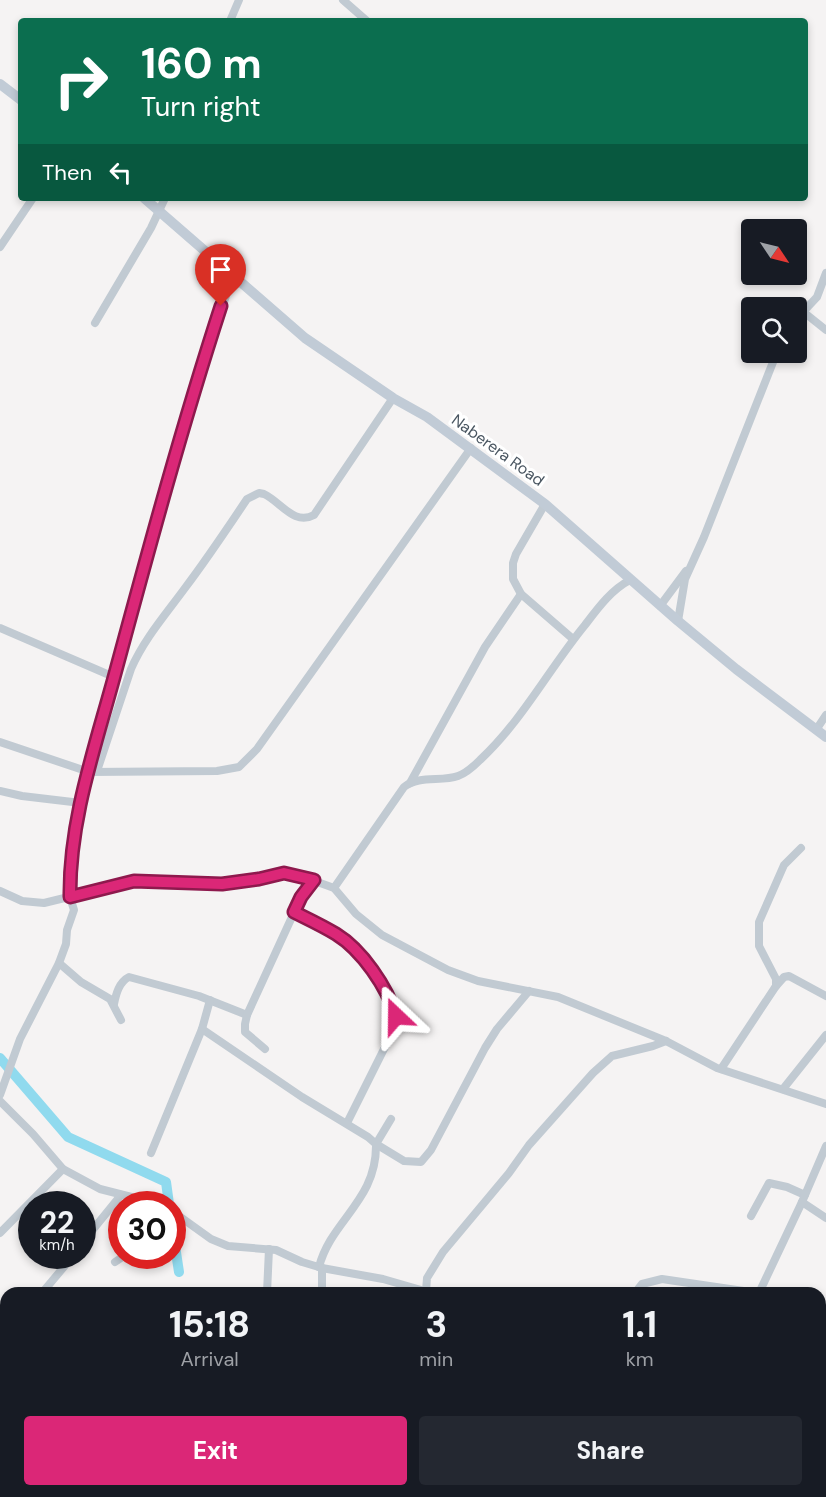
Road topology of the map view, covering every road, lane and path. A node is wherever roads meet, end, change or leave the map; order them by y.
1 (239, 0) edge
2 (343, 0) edge
3 (231, 18) edge
4 (364, 18) edge
5 (0, 84) edge
6 (18, 98) edge
7 (31, 201) edge
8 (148, 201) edge
9 (164, 201) edge
10 (159, 210) junction
11 (0, 247) edge
12 (826, 273) edge
13 (232, 276) junction
14 (807, 307) edge
15 (807, 316) edge
16 (95, 323) dead end
17 (826, 330) edge
18 (773, 363) edge
19 (393, 398) junction
20 (471, 448) junction
21 (545, 504) junction
22 (689, 566) junction
23 (630, 580) junction
24 (521, 594) junction
25 (660, 606) junction
26 (678, 621) junction
27 (0, 628) edge
28 (573, 639) junction
29 (114, 677) junction
30 (826, 715) edge
31 (816, 730) junction
32 (826, 737) edge
33 (0, 742) edge
34 (93, 771) junction
35 (410, 783) junction
36 (0, 791) edge
37 (81, 803) junction
38 (801, 848) dead end
39 (314, 880) junction
40 (334, 888) junction
41 (0, 891) edge
42 (70, 897) junction
43 (294, 912) junction
44 (59, 963) junction
45 (776, 986) junction
46 (529, 990) junction
47 (826, 996) edge
48 (210, 1000) junction
49 (114, 1004) junction
50 (247, 1015) junction
51 (121, 1020) dead end
52 (202, 1029) junction
53 (826, 1035) edge
54 (666, 1041) junction
55 (265, 1049) dead end
56 (721, 1069) junction
57 (783, 1089) junction
58 (0, 1095) edge
59 (0, 1101) edge
60 (826, 1104) edge
61 (391, 1119) dead end
62 (346, 1123) junction
63 (376, 1144) junction
64 (826, 1146) edge
65 (151, 1153) dead end
66 (63, 1169) junction
67 (108, 1192) edge
68 (804, 1199) junction
69 (108, 1211) edge
70 (752, 1216) dead end
71 (826, 1218) edge
72 (186, 1221) edge
73 (96, 1226) edge
74 (0, 1233) edge
75 (269, 1249) junction
76 (320, 1267) junction
77 (62, 1269) edge
78 (47, 1287) edge
79 (267, 1287) edge
80 (322, 1287) edge
81 (399, 1287) edge
82 (428, 1287) edge
83 (640, 1287) edge
84 (721, 1287) edge
85 (761, 1287) edge

1 - 3 street
2 - 4 street
5 - 6 street
7 - 11 street
8 - 10 street, Naberera Road
9 - 10 street
10 - 13 street, Naberera Road
10 - 16 street
12 - 14 street
13 - 19 street, Naberera Road
13 - 29 street
15 - 17 street
18 - 22 street
19 - 20 street, Naberera Road
19 - 34 street
20 - 21 street, Naberera Road
20 - 34 street
21 - 23 street, Naberera Road
21 - 24 street
22 - 25 street
22 - 26 street
23 - 25 street, Naberera Road
23 - 28 street
24 - 28 street
24 - 35 street
25 - 26 street, Naberera Road
26 - 31 street, Naberera Road
27 - 29 street
28 - 35 street
29 - 34 street
30 - 31 street
31 - 32 street, Naberera Road
33 - 34 street
34 - 37 street
35 - 40 street
36 - 37 street
37 - 42 street
38 - 45 street
39 - 40 street
39 - 42 street
39 - 43 street
40 - 46 street
41 - 42 street
42 - 44 street
43 - 50 street
43 - 62 street
44 - 49 street
44 - 58 street
45 - 47 street
45 - 56 street
46 - 54 street
46 - 63 street
48 - 49 street
48 - 50 street
48 - 52 street
49 - 51 street
50 - 55 street
52 - 62 street
52 - 65 street
53 - 57 street
54 - 56 street
54 - 82 street
56 - 57 street
57 - 60 street
59 - 66 street
61 - 63 street
62 - 63 street
63 - 76 street
64 - 68 street
66 - 67 street
66 - 74 street
68 - 70 street
68 - 71 street
68 - 85 street
69 - 73 street
72 - 75 street
75 - 76 street
75 - 79 street
76 - 80 street
76 - 81 street
77 - 78 street
83 - 84 street

